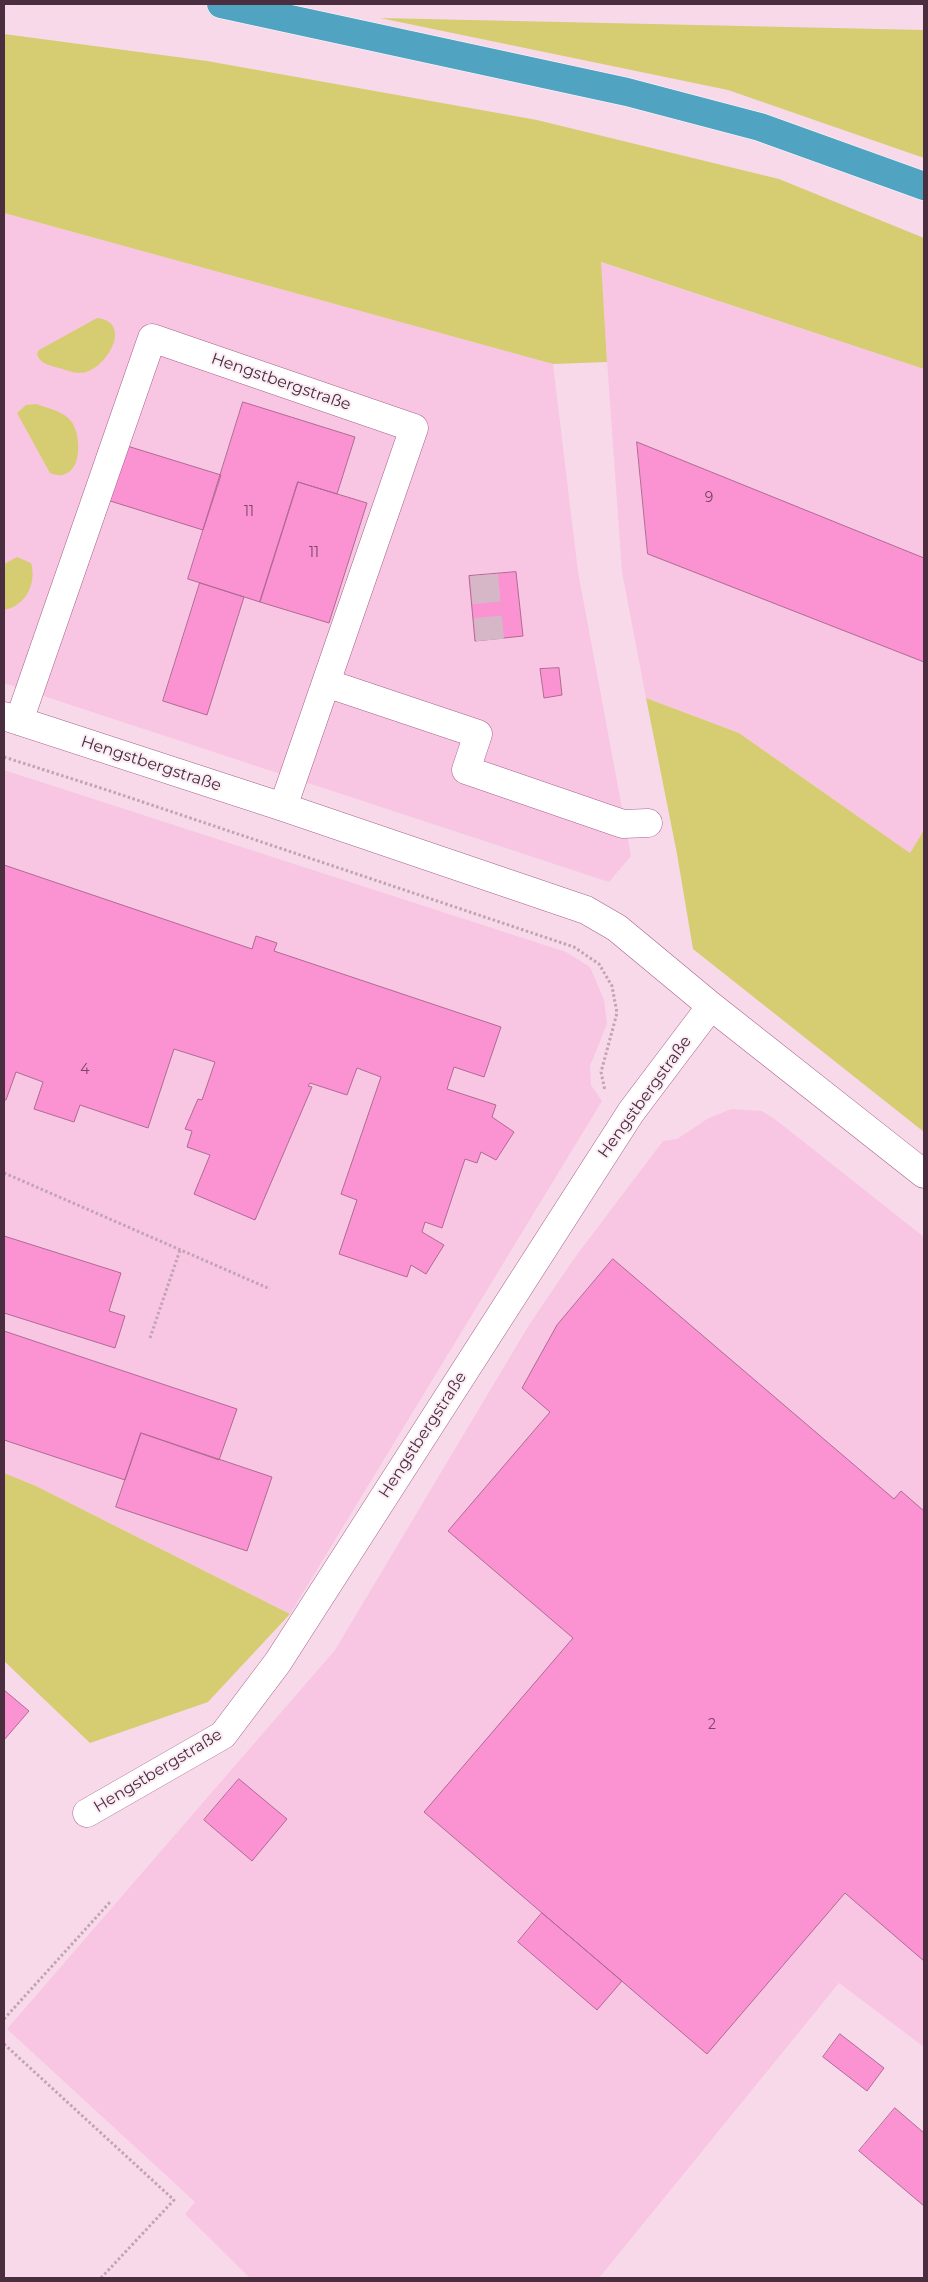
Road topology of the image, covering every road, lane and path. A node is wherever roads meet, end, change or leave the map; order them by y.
1 (221, 4) edge
2 (924, 186) edge
3 (326, 683) junction
4 (11, 719) edge
5 (4, 757) edge
6 (283, 807) junction
7 (648, 822) dead end
8 (711, 1006) junction
9 (631, 1112) junction
10 (4, 1173) edge
11 (924, 1174) edge
12 (180, 1250) junction
13 (270, 1289) dead end
14 (150, 1338) dead end
15 (87, 1813) dead end
16 (111, 1901) dead end
17 (4, 2019) edge
18 (4, 2044) edge
19 (101, 2278) edge

1 - 2 highway
3 - 4 street, Hengstbergstraße
3 - 6 street, Hengstbergstraße
3 - 7 street
4 - 6 street, Hengstbergstraße
5 - 9 path
6 - 8 street, Hengstbergstraße
8 - 9 street, Hengstbergstraße
8 - 11 street, Hengstbergstraße
9 - 15 street, Hengstbergstraße
10 - 12 path
12 - 13 path
12 - 14 path
16 - 17 path
18 - 19 path

